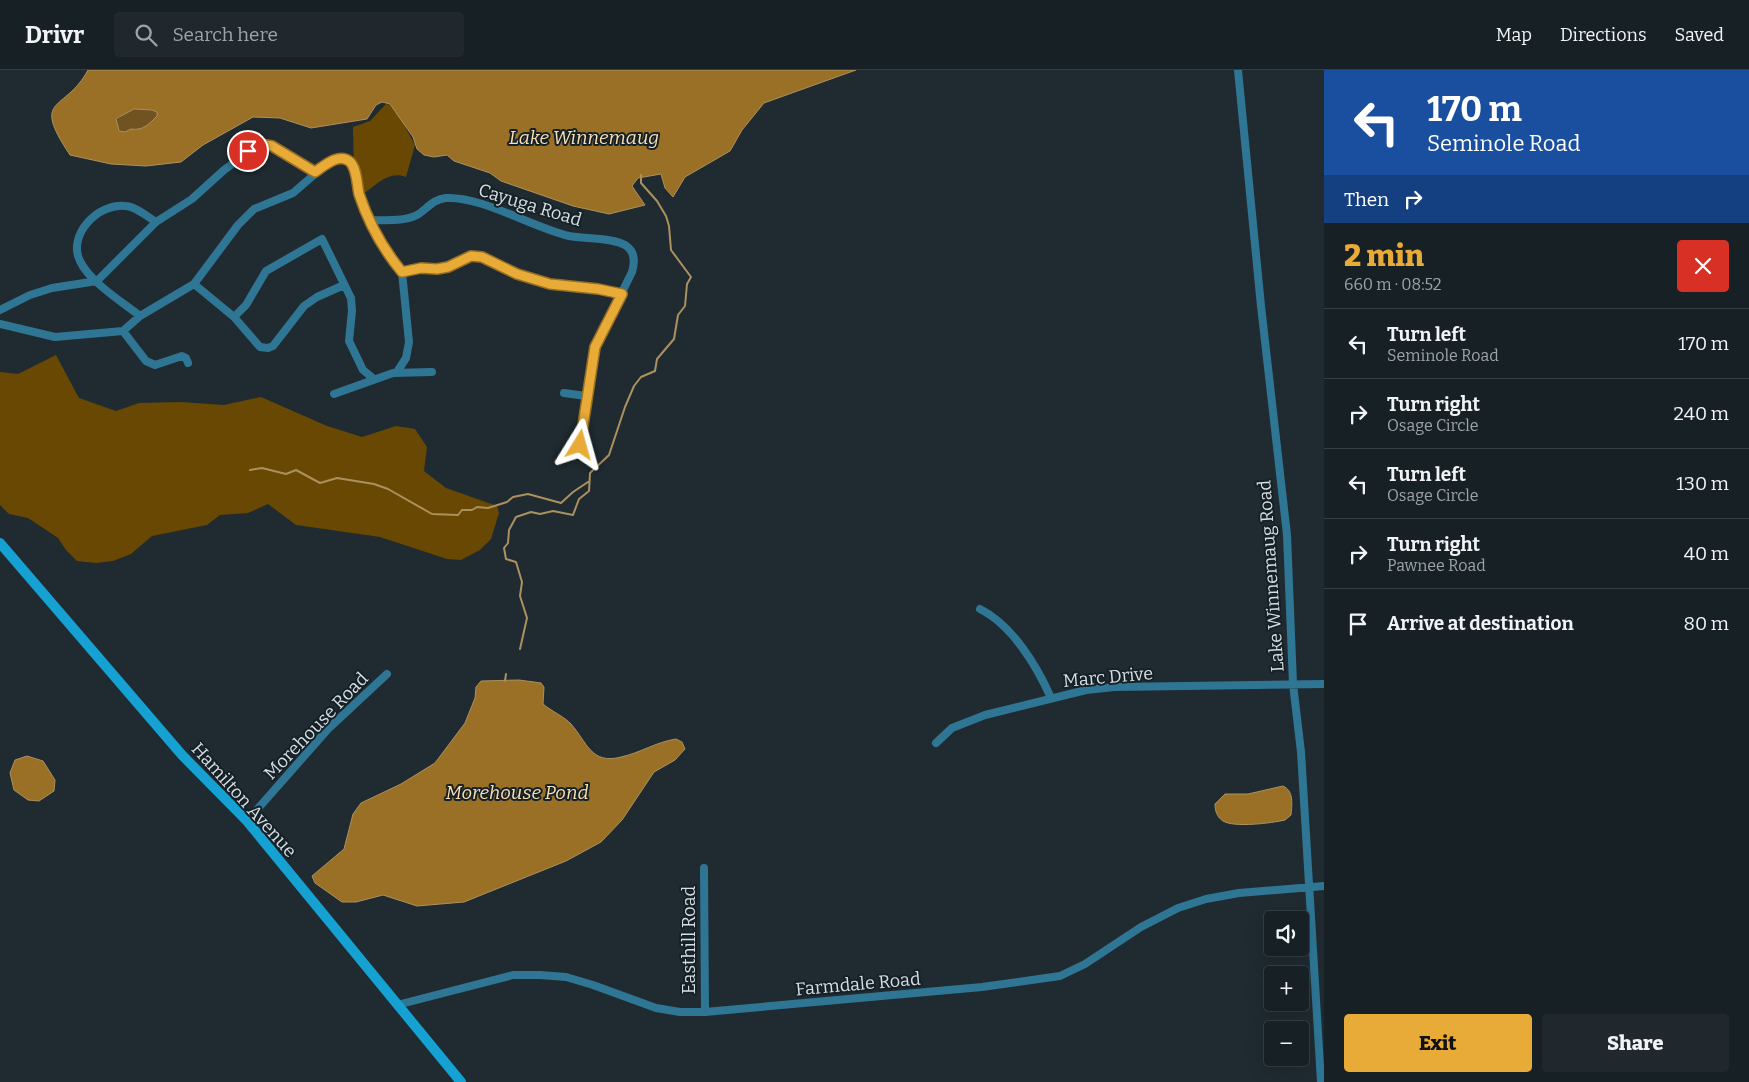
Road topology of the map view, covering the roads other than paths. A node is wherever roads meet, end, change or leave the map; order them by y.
1 (1238, 70) edge
2 (315, 172) junction
3 (368, 220) junction
4 (156, 222) junction
5 (402, 272) junction
6 (97, 281) junction
7 (194, 284) junction
8 (344, 285) junction
9 (622, 294) junction
10 (0, 310) edge
11 (140, 316) junction
12 (234, 317) junction
13 (0, 324) edge
14 (123, 330) junction
15 (188, 363) dead end
16 (397, 372) junction
17 (432, 372) dead end
18 (374, 380) junction
19 (334, 394) dead end
20 (564, 394) dead end
21 (586, 396) junction
22 (580, 445) dead end
23 (0, 543) edge
24 (980, 609) dead end
25 (387, 674) dead end
26 (1293, 684) junction
27 (1324, 684) edge
28 (1051, 698) junction
29 (936, 743) dead end
30 (247, 821) junction
31 (704, 868) dead end
32 (1324, 886) edge
33 (1310, 887) junction
34 (397, 1005) junction
35 (705, 1012) junction
36 (462, 1082) edge
37 (1321, 1082) edge

1 - 26 street, Lake Winnemaug Road
2 - 3 street
2 - 4 street
2 - 7 street
3 - 5 street
3 - 9 street, Cayuga Road
4 - 6 street
4 - 6 street
5 - 9 street
5 - 16 street
6 - 10 street
6 - 11 street
7 - 11 street
7 - 12 street
8 - 12 street
8 - 12 street
8 - 18 street
9 - 21 street, Cayuga Road
11 - 14 street
13 - 14 street
14 - 15 street
16 - 17 street
16 - 18 street
18 - 19 street
20 - 21 street
21 - 22 street, Cayuga Road
23 - 30 street, Hamilton Avenue
24 - 28 street
25 - 30 street, Morehouse Road
26 - 27 street, Marc Drive
26 - 28 street, Marc Drive
26 - 33 street, Lake Winnemaug Road
28 - 29 street, Marc Drive
30 - 34 street, Hamilton Avenue
31 - 35 street, Easthill Road
32 - 33 street, Farmdale Road
33 - 35 street, Farmdale Road
33 - 37 street, Lake Winnemaug Road
34 - 35 street, Farmdale Road
34 - 36 street, Hamilton Avenue

